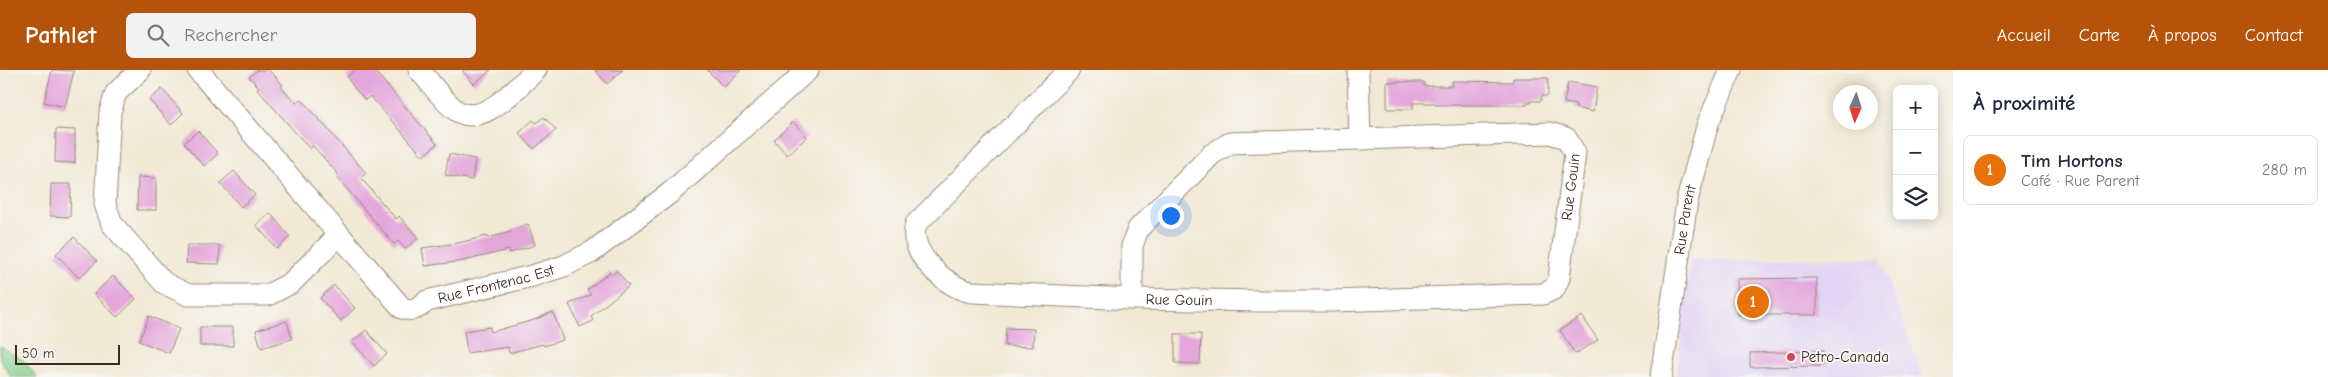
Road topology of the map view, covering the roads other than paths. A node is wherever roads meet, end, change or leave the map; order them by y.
1 (140, 70) edge
2 (198, 70) edge
3 (420, 70) edge
4 (536, 70) edge
5 (808, 70) edge
6 (1069, 70) edge
7 (1358, 70) edge
8 (1731, 70) edge
9 (1360, 140) junction
10 (339, 235) junction
11 (1132, 299) junction
12 (1661, 377) edge

1 - 10 street
2 - 10 street, Rue Frontenac Est
3 - 4 street
5 - 10 street, Rue Frontenac Est
6 - 11 street, Rue Gouin
7 - 9 street
8 - 12 street, Rue Parent
9 - 11 street, Rue Gouin
9 - 11 street, Rue Gouin

